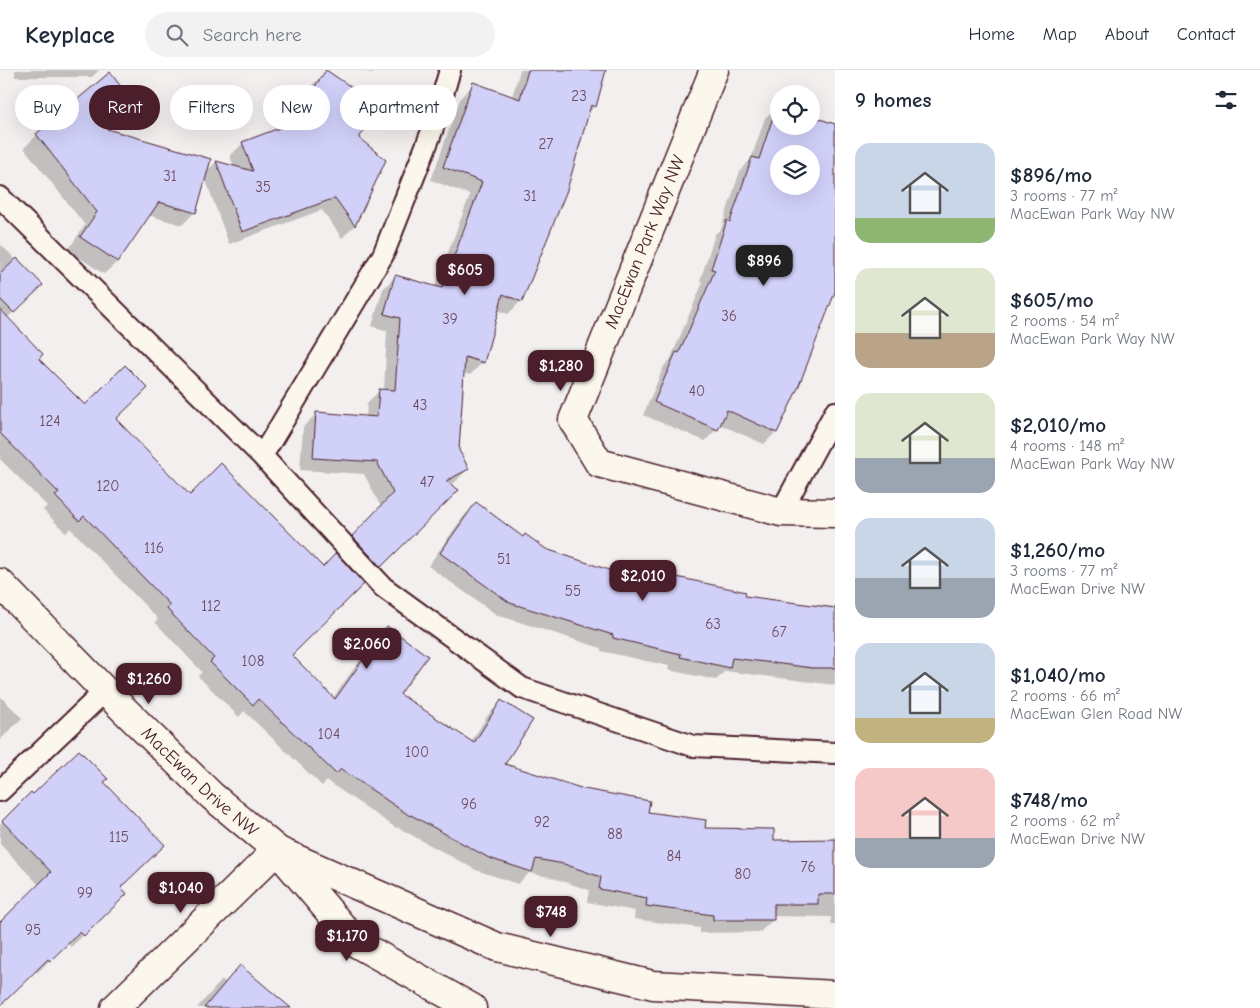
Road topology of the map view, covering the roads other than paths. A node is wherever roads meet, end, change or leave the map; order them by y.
1 (450, 70) edge
2 (714, 70) edge
3 (0, 197) edge
4 (835, 412) edge
5 (262, 456) junction
6 (781, 512) junction
7 (835, 513) edge
8 (0, 583) edge
9 (105, 691) junction
10 (835, 753) edge
11 (0, 790) edge
12 (277, 850) junction
13 (835, 995) edge
14 (115, 1008) edge
15 (472, 1008) edge

1 - 5 lane
2 - 6 street, MacEwan Park Way NW
3 - 5 lane
4 - 6 lane
5 - 10 lane
6 - 7 street, MacEwan Park Way NW
8 - 9 street, MacEwan Drive NW
9 - 11 lane
9 - 12 street, MacEwan Drive NW
12 - 13 street, MacEwan Drive NW
12 - 14 street
12 - 15 street, MacEwan Drive NW

